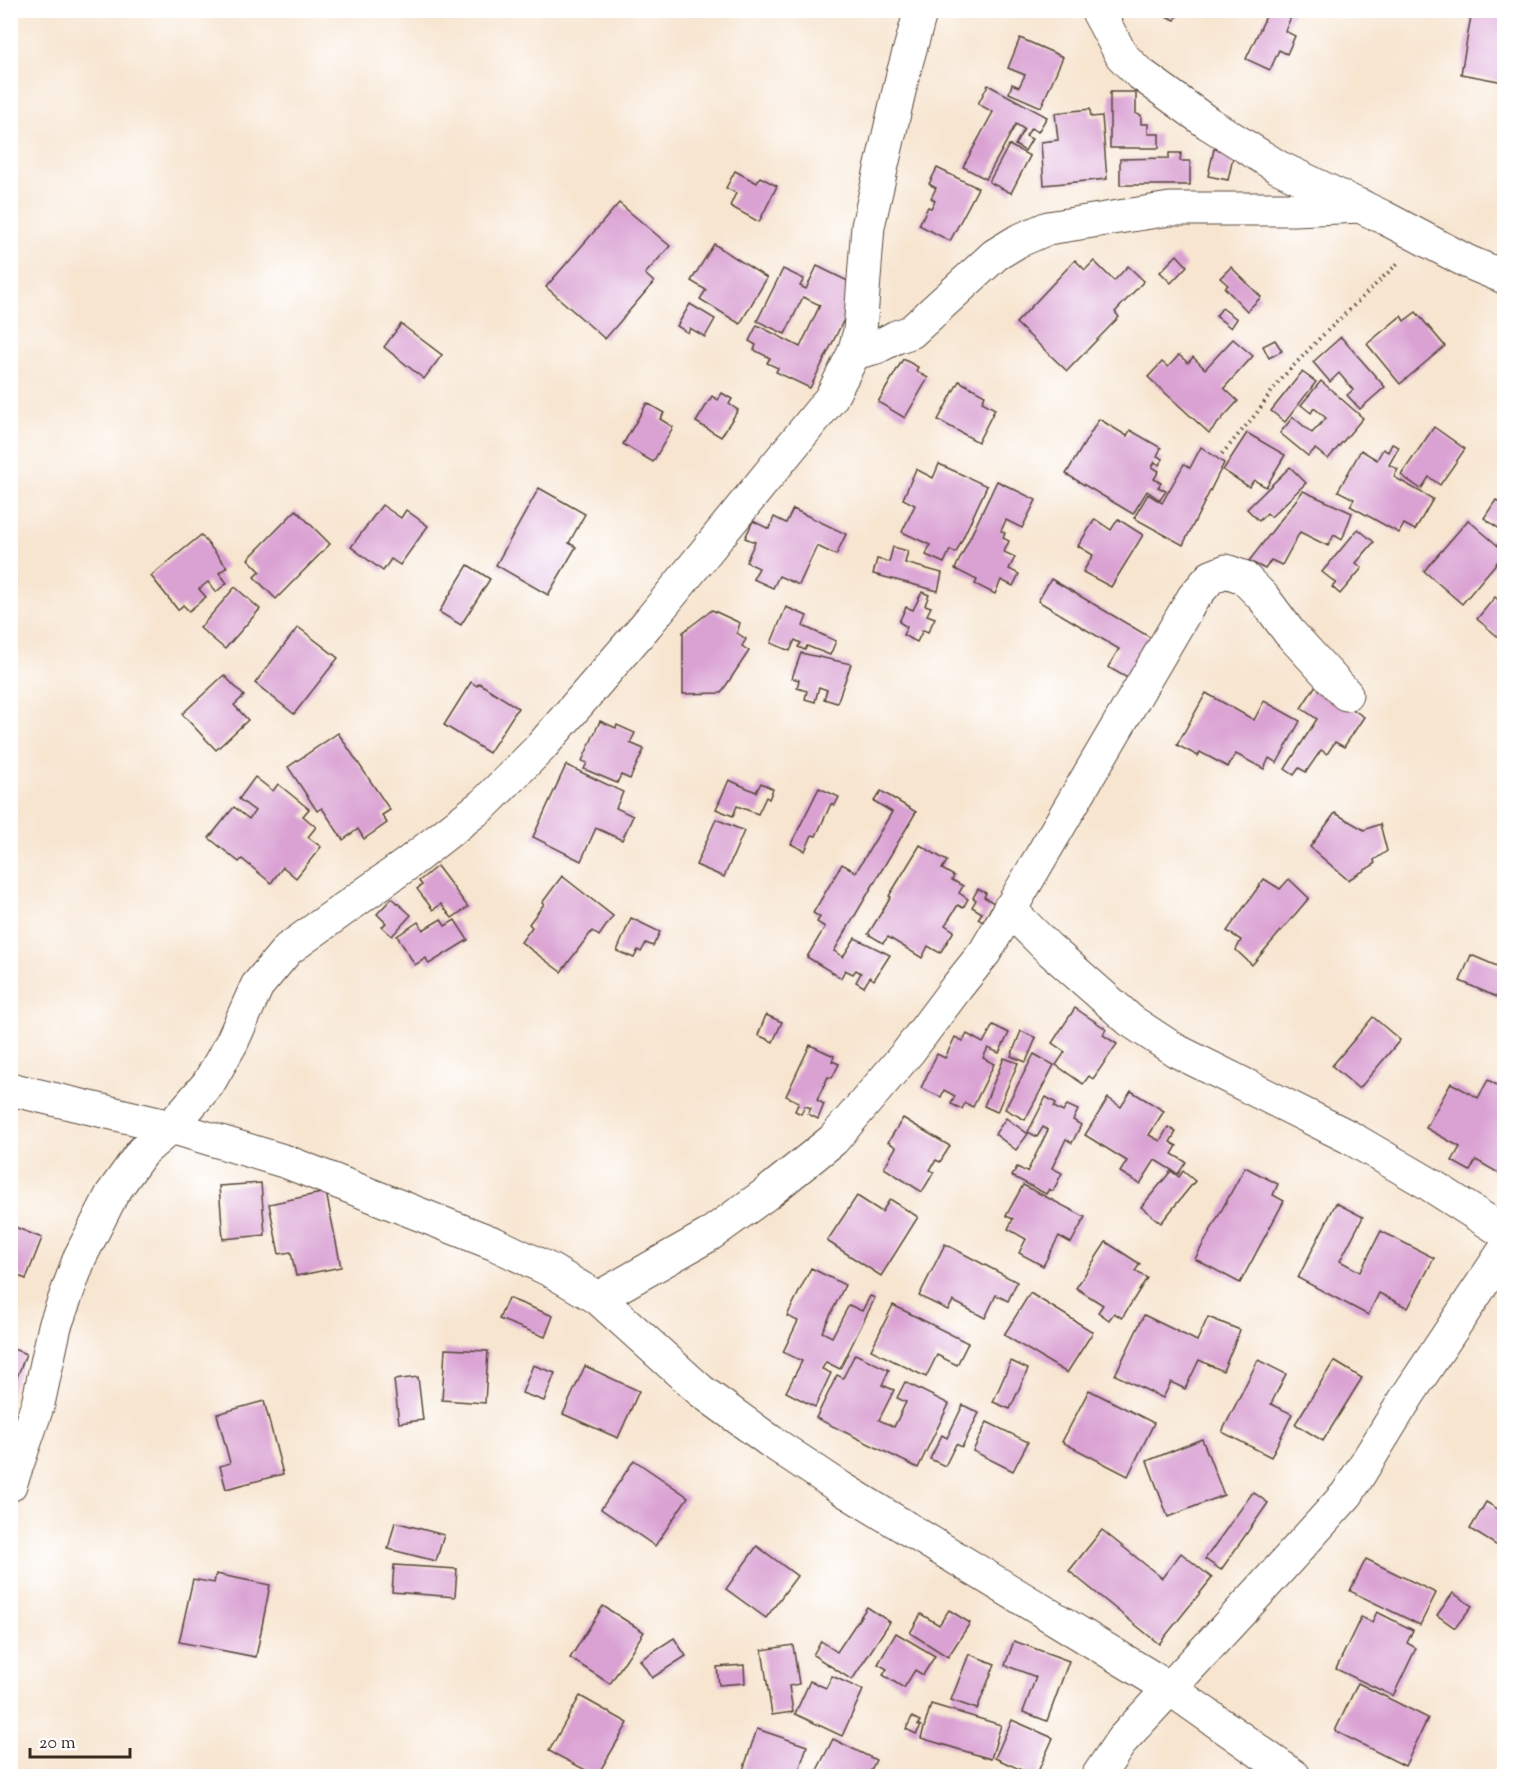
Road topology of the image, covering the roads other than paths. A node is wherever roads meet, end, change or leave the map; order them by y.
1 (921, 10) edge
2 (1097, 10) edge
3 (1361, 206) junction
4 (1504, 277) edge
5 (854, 353) junction
6 (1346, 694) dead end
7 (1009, 909) junction
8 (10, 1089) edge
9 (171, 1127) junction
10 (1504, 1232) edge
11 (1504, 1251) edge
12 (598, 1298) junction
13 (10, 1485) edge
14 (1169, 1688) junction
15 (1098, 1776) edge
16 (1294, 1776) edge

1 - 5 street
2 - 3 street
3 - 4 street
3 - 5 street
5 - 9 street
6 - 7 street
7 - 10 street
7 - 12 street
8 - 9 street
9 - 12 street
9 - 13 street
11 - 14 street
12 - 14 street
14 - 15 street
14 - 16 street

